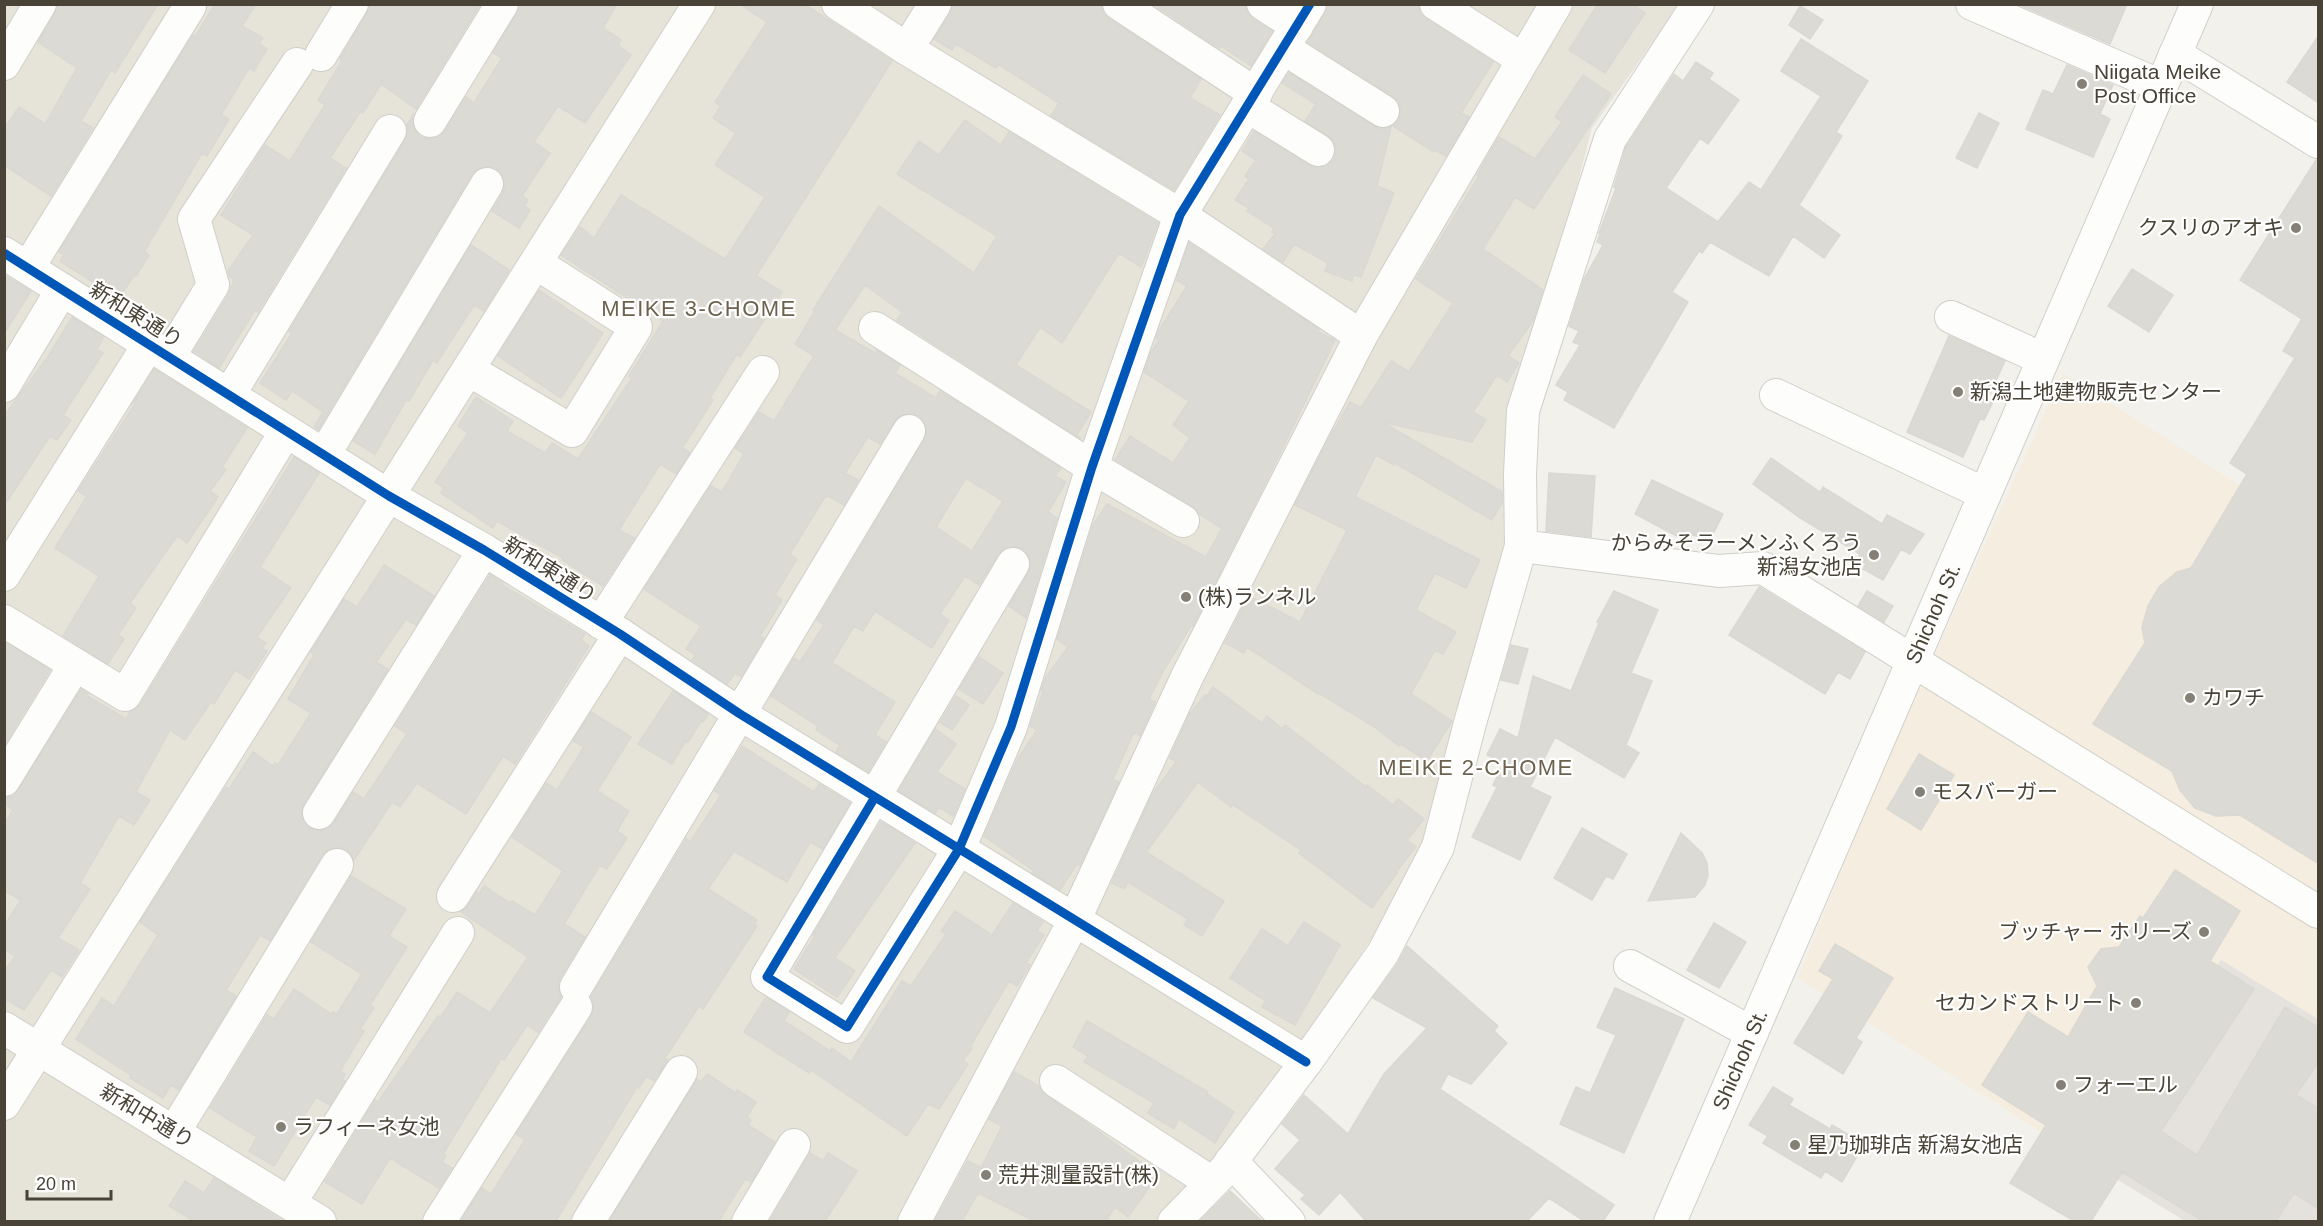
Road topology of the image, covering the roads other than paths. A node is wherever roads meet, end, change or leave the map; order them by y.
1 (40, 4) edge
2 (352, 4) edge
3 (502, 4) edge
4 (699, 4) edge
5 (838, 4) edge
6 (935, 4) edge
7 (1119, 4) edge
8 (1263, 4) edge
9 (1436, 4) edge
10 (1556, 4) edge
11 (1698, 4) edge
12 (1972, 4) edge
13 (2197, 4) edge
14 (190, 6) edge
15 (1297, 26) edge
16 (907, 49) junction
17 (2175, 54) junction
18 (1522, 59) junction
19 (4, 64) edge
20 (2161, 86) junction
21 (1251, 100) junction
22 (1383, 111) dead end
23 (430, 122) dead end
24 (390, 130) dead end
25 (2319, 142) edge
26 (1318, 150) dead end
27 (487, 184) dead end
28 (1180, 214) junction
29 (16, 261) edge
30 (536, 263) junction
31 (62, 290) junction
32 (1951, 317) dead end
33 (875, 328) dead end
34 (1361, 336) junction
35 (159, 351) junction
36 (2043, 359) junction
37 (469, 370) junction
38 (763, 372) dead end
39 (4, 386) edge
40 (229, 395) junction
41 (1776, 395) dead end
42 (286, 431) junction
43 (909, 431) dead end
44 (324, 455) junction
45 (1092, 467) junction
46 (1986, 494) junction
47 (389, 496) junction
48 (1183, 521) dead end
49 (1521, 546) junction
50 (484, 550) junction
51 (1013, 564) dead end
52 (4, 575) edge
53 (4, 621) edge
54 (610, 628) junction
55 (1914, 661) junction
56 (75, 665) junction
57 (740, 714) junction
58 (4, 780) edge
59 (875, 797) junction
60 (319, 813) dead end
61 (958, 849) junction
62 (338, 865) dead end
63 (453, 896) dead end
64 (2319, 912) edge
65 (1074, 921) junction
66 (458, 933) dead end
67 (1630, 966) dead end
68 (4, 1028) edge
69 (1752, 1033) junction
70 (38, 1049) junction
71 (1306, 1062) junction
72 (681, 1072) dead end
73 (1056, 1081) dead end
74 (4, 1104) edge
75 (174, 1132) junction
76 (794, 1145) dead end
77 (1221, 1172) junction
78 (290, 1203) junction
79 (320, 1221) edge
80 (439, 1221) edge
81 (588, 1221) edge
82 (748, 1221) edge
83 (914, 1221) edge
84 (1174, 1221) edge
85 (1289, 1221) edge
86 (1670, 1221) edge

1 - 19 street
2 - 35 street
3 - 23 street
4 - 30 street
5 - 16 street
6 - 16 street
7 - 21 street
8 - 15 street
9 - 18 street
10 - 18 street
11 - 49 street
12 - 20 street
13 - 17 street, Shichoh St.
14 - 29 street
15 - 21 street
15 - 22 street
16 - 28 street
17 - 20 street, Shichoh St.
17 - 25 street
18 - 34 street
20 - 36 street, Shichoh St.
21 - 26 street
21 - 28 street
24 - 40 street
27 - 44 street
28 - 34 street
28 - 45 street
29 - 31 street, 新和東通り
30 - 37 street
30 - 37 street
31 - 35 street, 新和東通り
31 - 39 street
32 - 36 street
33 - 45 street
34 - 65 street
35 - 40 street, 新和東通り
35 - 52 street
36 - 46 street, Shichoh St.
37 - 47 street
38 - 54 street
40 - 42 street, 新和東通り
41 - 46 street
42 - 44 street, 新和東通り
42 - 56 street
43 - 57 street
44 - 47 street, 新和東通り
45 - 48 street
45 - 61 street
46 - 55 street, Shichoh St.
47 - 50 street, 新和東通り
47 - 70 street
49 - 55 street
49 - 71 street
50 - 54 street, 新和東通り
50 - 60 street
51 - 59 street
53 - 56 street
54 - 57 street, 新和東通り
54 - 63 street
55 - 64 street
55 - 69 street, Shichoh St.
56 - 58 street
57 - 59 street, 新和東通り
57 - 80 street
59 - 61 street, 新和東通り
59 - 61 street
61 - 65 street, 新和東通り
62 - 75 street
65 - 71 street, 新和東通り
65 - 83 street
66 - 78 street
67 - 69 street
68 - 70 street, 新和中通り
69 - 86 street, Shichoh St.
70 - 74 street
70 - 75 street, 新和中通り
71 - 77 street
72 - 81 street
73 - 77 street
75 - 78 street, 新和中通り
76 - 82 street
77 - 84 street
77 - 85 street
78 - 79 street, 新和中通り

